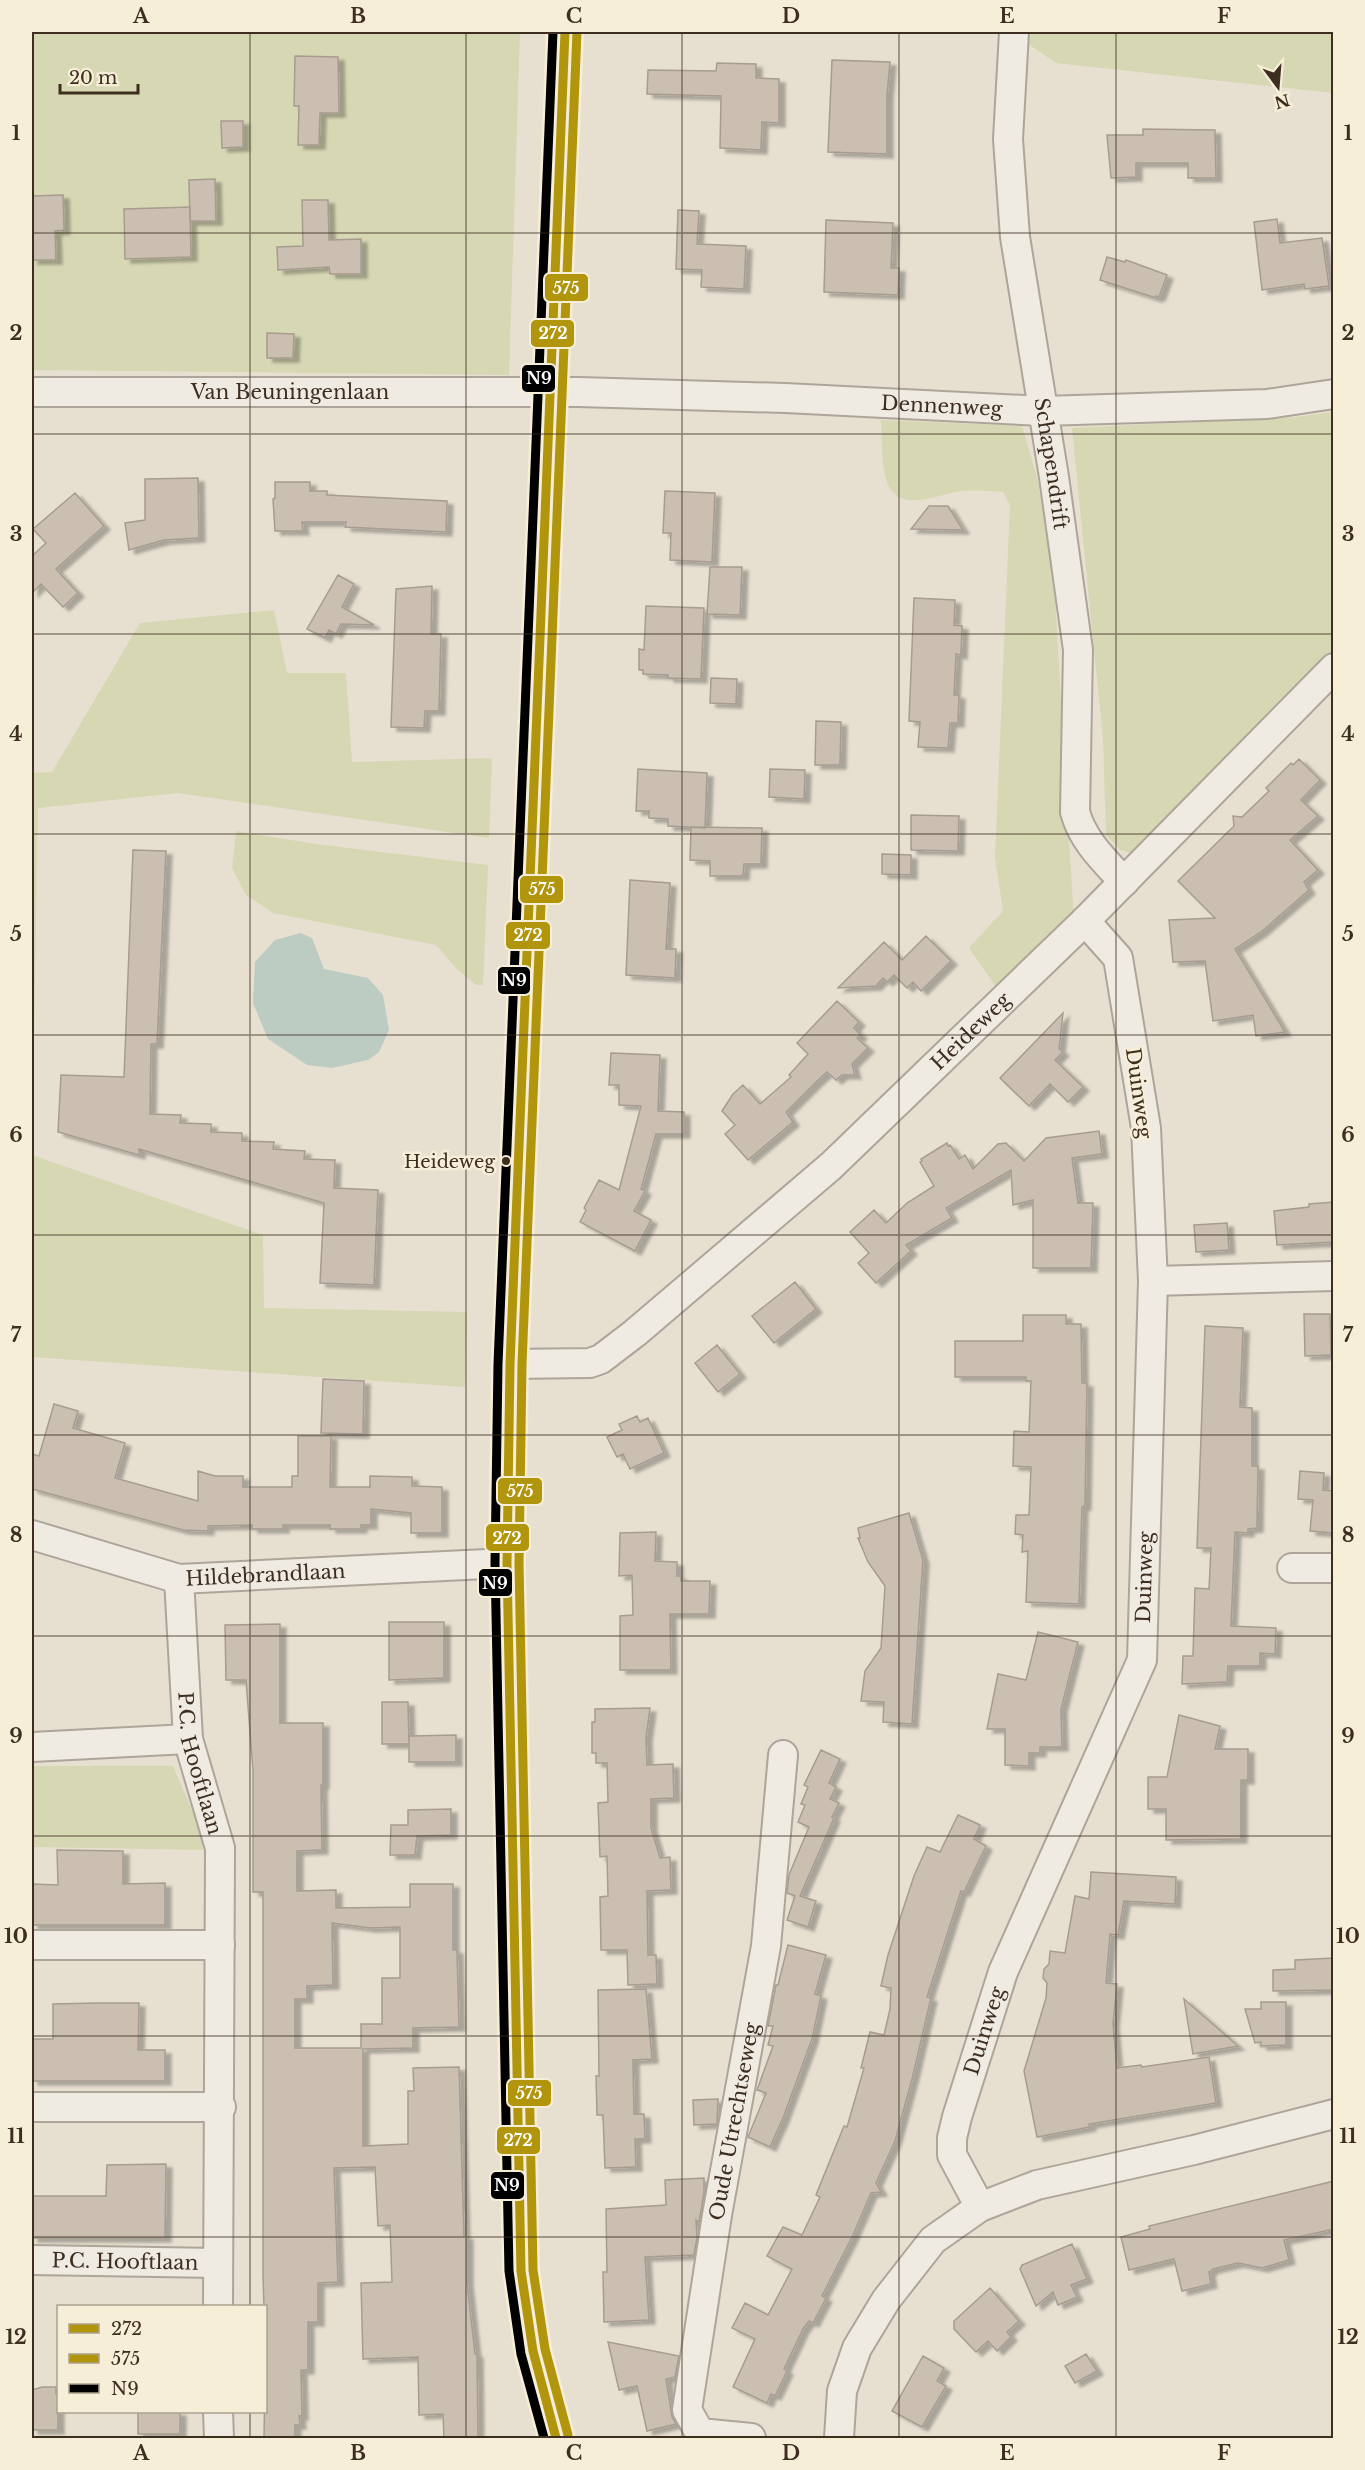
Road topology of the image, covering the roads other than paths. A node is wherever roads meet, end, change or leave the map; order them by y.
1 (565, 32) edge
2 (1014, 32) edge
3 (32, 392) edge
4 (549, 392) junction
5 (1334, 394) edge
6 (1043, 411) junction
7 (1334, 668) edge
8 (1124, 882) junction
9 (1085, 921) junction
10 (1334, 1276) edge
11 (1153, 1281) junction
12 (510, 1364) junction
13 (32, 1535) edge
14 (507, 1563) junction
15 (1292, 1568) dead end
16 (1334, 1568) edge
17 (179, 1579) junction
18 (188, 1738) junction
19 (32, 1747) edge
20 (783, 1755) dead end
21 (32, 1945) edge
22 (220, 1946) junction
23 (221, 2107) junction
24 (32, 2108) edge
25 (1334, 2114) edge
26 (980, 2207) junction
27 (32, 2260) edge
28 (218, 2263) junction
29 (218, 2305) edge
30 (218, 2413) edge
31 (219, 2439) edge
32 (556, 2439) edge
33 (751, 2439) edge
34 (839, 2439) edge

1 - 4 main road
2 - 6 street, Schapendrift
3 - 4 street, Van Beuningenlaan
4 - 6 street, Dennenweg
4 - 12 main road
5 - 6 street, Dennenweg
6 - 8 street, Schapendrift
7 - 8 street, Heideweg
8 - 9 street, Heideweg
9 - 11 street, Duinweg
9 - 12 street, Heideweg
10 - 11 street
11 - 26 street, Duinweg
12 - 14 main road
13 - 17 street, Hildebrandlaan
14 - 17 street, Hildebrandlaan
14 - 32 main road
15 - 16 street
17 - 18 street, P.C. Hooftlaan
18 - 19 street
18 - 22 street, P.C. Hooftlaan
20 - 33 street, Oude Utrechtseweg
21 - 22 street
22 - 23 street, P.C. Hooftlaan
23 - 24 street
23 - 28 street, P.C. Hooftlaan
25 - 26 street
26 - 34 street
27 - 28 street, P.C. Hooftlaan
28 - 29 street, P.C. Hooftlaan
30 - 31 street

